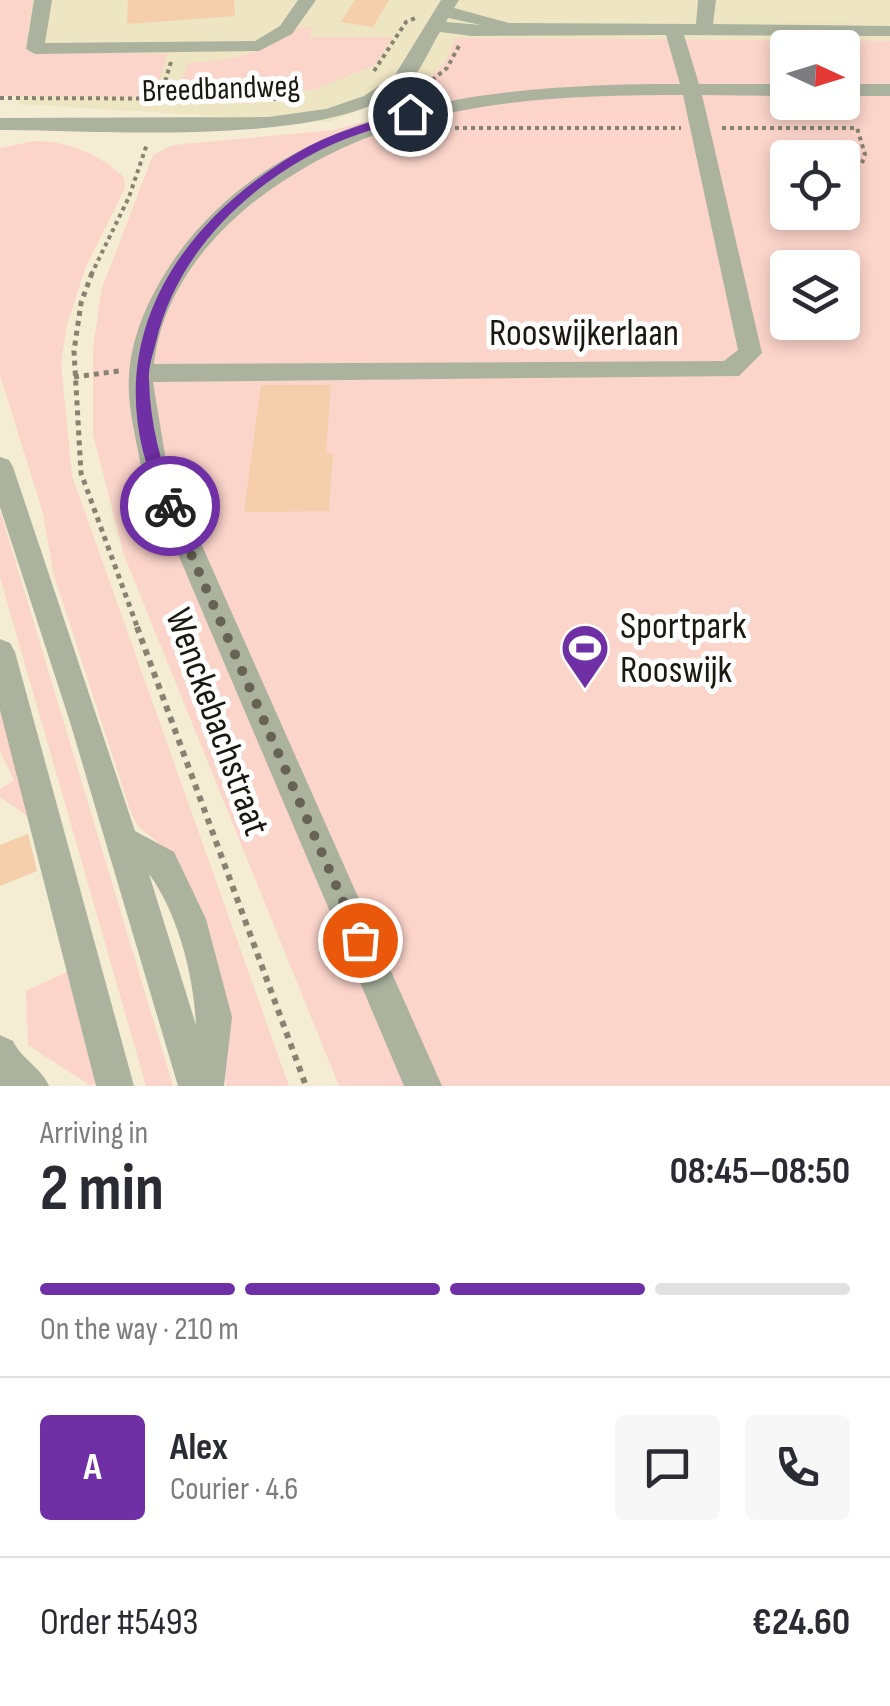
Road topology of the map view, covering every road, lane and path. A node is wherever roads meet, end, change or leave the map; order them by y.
1 (43, 0) edge
2 (307, 0) edge
3 (707, 0) edge
4 (438, 13) edge
5 (674, 30) junction
6 (704, 30) junction
7 (890, 31) edge
8 (175, 48) junction
9 (366, 78) dead end
10 (770, 90) edge
11 (860, 90) edge
12 (890, 90) edge
13 (689, 91) junction
14 (0, 98) edge
15 (160, 98) junction
16 (288, 100) dead end
17 (0, 124) edge
18 (441, 128) dead end
19 (702, 128) junction
20 (144, 156) dead end
21 (862, 163) dead end
22 (142, 373) junction
23 (74, 377) junction
24 (0, 467) edge
25 (0, 652) edge
26 (0, 1054) edge
27 (30, 1086) edge
28 (115, 1086) edge
29 (201, 1086) edge
30 (306, 1086) edge
31 (423, 1086) edge

1 - 8 street
2 - 8 street
3 - 6 street
4 - 5 street
4 - 9 path
4 - 17 street, Breedbandweg
5 - 6 street
5 - 13 street, Rooswijkerlaan
6 - 7 street
8 - 15 path
10 - 13 street
11 - 12 street
13 - 19 street, Rooswijkerlaan
13 - 22 street
14 - 15 path, Breedbandweg
15 - 16 path, Breedbandweg
18 - 19 path
19 - 21 path
19 - 22 street, Rooswijkerlaan
20 - 23 path, Wenckebachstraat
22 - 23 path
22 - 31 street
23 - 30 path, Wenckebachstraat
24 - 29 street
25 - 28 street
26 - 27 street

